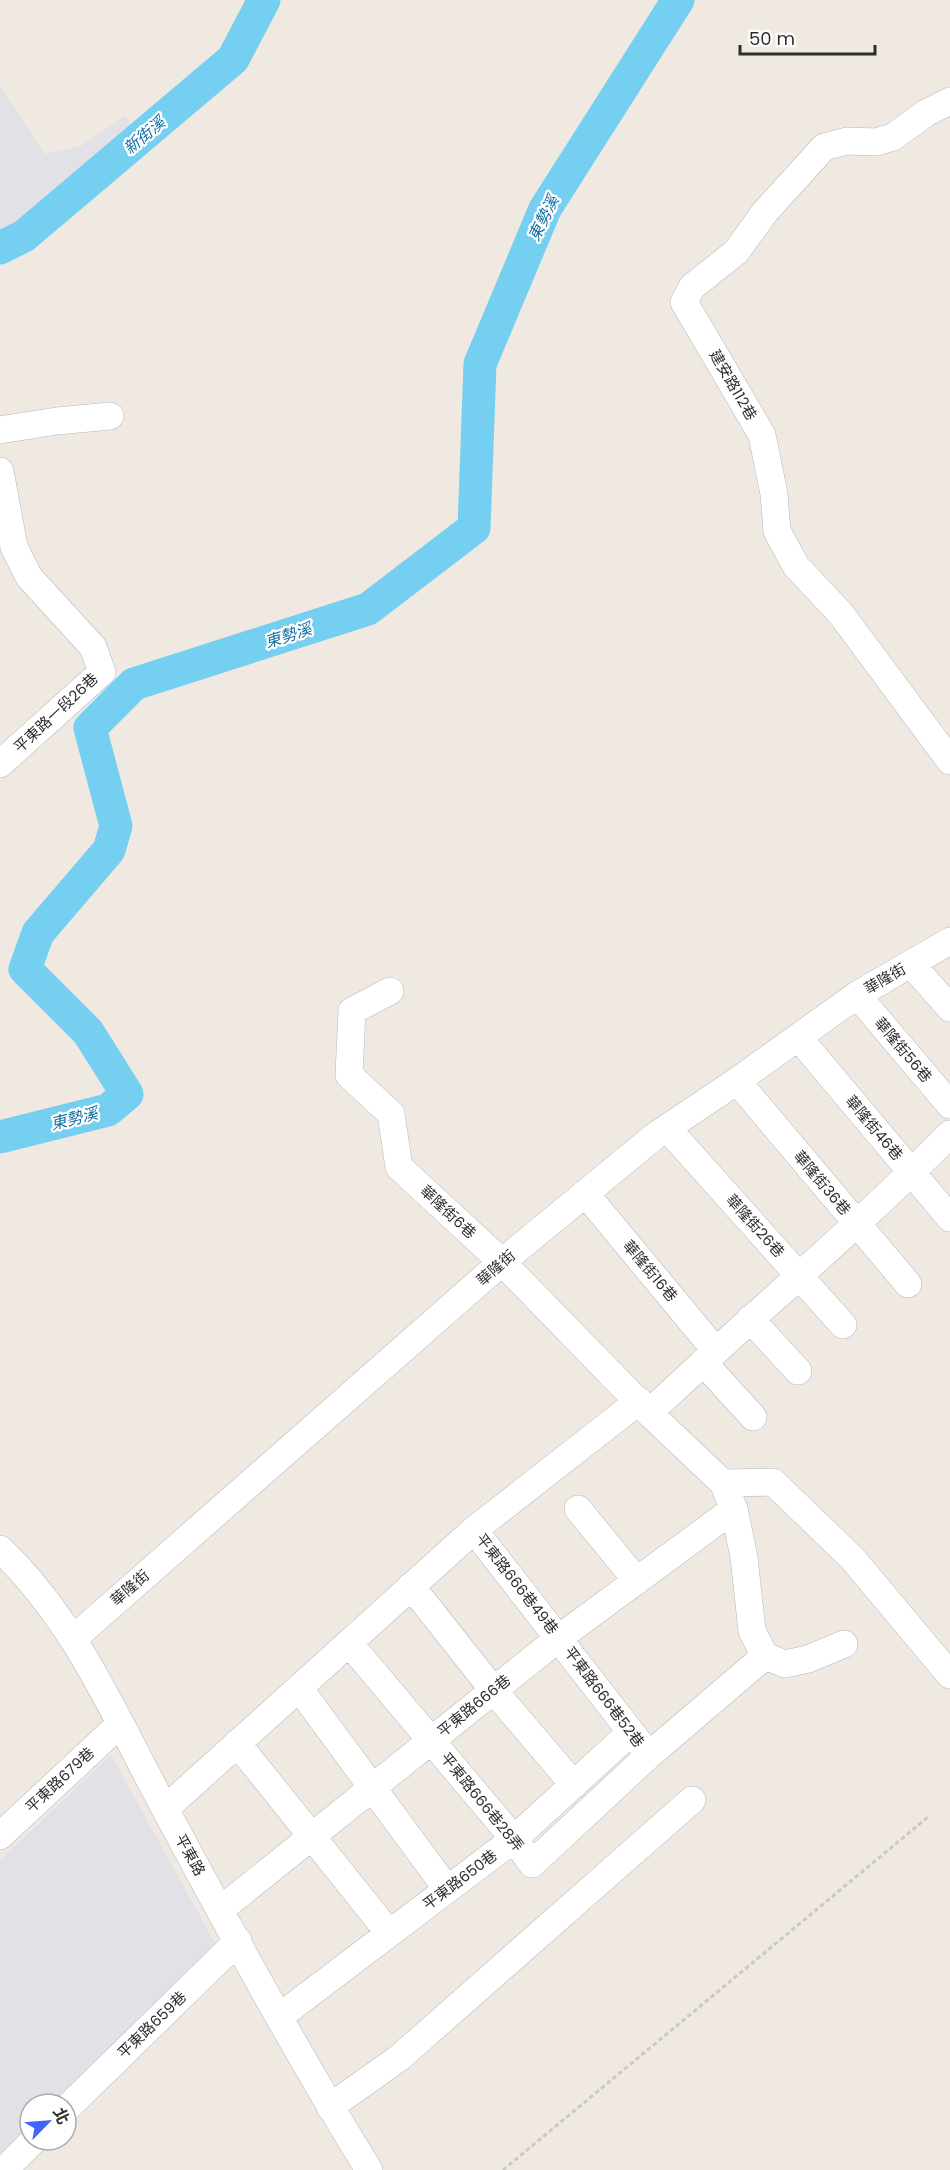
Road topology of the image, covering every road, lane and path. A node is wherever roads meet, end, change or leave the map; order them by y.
1 (950, 101) edge
2 (110, 416) dead end
3 (0, 430) edge
4 (0, 471) edge
5 (950, 762) edge
6 (0, 764) edge
7 (950, 940) edge
8 (911, 964) junction
9 (390, 991) dead end
10 (857, 995) junction
11 (950, 1008) edge
12 (798, 1037) junction
13 (737, 1081) junction
14 (950, 1105) edge
15 (667, 1128) junction
16 (950, 1134) edge
17 (911, 1174) junction
18 (585, 1193) junction
19 (950, 1218) edge
20 (856, 1224) junction
21 (502, 1262) junction
22 (799, 1276) junction
23 (908, 1284) dead end
24 (750, 1319) junction
25 (843, 1325) dead end
26 (709, 1356) junction
27 (798, 1371) dead end
28 (644, 1407) junction
29 (753, 1417) dead end
30 (723, 1483) junction
31 (578, 1509) dead end
32 (734, 1509) junction
33 (474, 1530) junction
34 (0, 1549) edge
35 (637, 1581) junction
36 (411, 1586) junction
37 (74, 1638) junction
38 (559, 1638) junction
39 (349, 1643) junction
40 (844, 1644) dead end
41 (765, 1656) junction
42 (950, 1675) edge
43 (299, 1688) junction
44 (494, 1690) junction
45 (120, 1724) junction
46 (631, 1732) junction
47 (431, 1741) junction
48 (237, 1743) junction
49 (648, 1756) junction
50 (574, 1785) junction
51 (373, 1788) junction
52 (692, 1800) dead end
53 (165, 1809) junction
54 (928, 1817) dead end
55 (0, 1836) edge
56 (312, 1836) junction
57 (514, 1839) junction
58 (447, 1890) junction
59 (220, 1910) junction
60 (389, 1933) junction
61 (238, 1941) junction
62 (279, 2017) junction
63 (78, 2097) edge
64 (330, 2107) junction
65 (22, 2152) edge
66 (4, 2170) edge
67 (369, 2170) edge
68 (503, 2170) edge

1 - 5 street, 建安路112巷
2 - 3 street
4 - 6 street, 平東路一段26巷
7 - 8 street, 華隆街
8 - 10 street, 華隆街
8 - 11 street
9 - 21 street, 華隆街6巷
10 - 12 street, 華隆街
10 - 14 street, 華隆街56巷
12 - 13 street, 華隆街
12 - 17 street, 華隆街46巷
13 - 15 street, 華隆街
13 - 20 street, 華隆街36巷
15 - 18 street, 華隆街
15 - 22 street, 華隆街26巷
16 - 17 street
17 - 19 street, 華隆街46巷
17 - 20 street
18 - 21 street, 華隆街
18 - 26 street, 華隆街16巷
20 - 22 street
20 - 23 street, 華隆街36巷
21 - 28 street, 華隆街6巷
21 - 37 street, 華隆街
22 - 24 street
22 - 25 street, 華隆街26巷
24 - 26 street
24 - 27 street
26 - 28 street
26 - 29 street, 華隆街16巷
28 - 30 street, 華隆街6巷
28 - 33 street
30 - 32 street
30 - 42 street
31 - 35 street
32 - 35 street, 平東路666巷
32 - 41 street
33 - 36 street
33 - 38 street, 平東路666巷49巷
34 - 37 street, 平東路
35 - 38 street, 平東路666巷
36 - 39 street
36 - 44 street
37 - 45 street, 平東路
38 - 44 street, 平東路666巷
38 - 46 street, 平東路666巷52巷
39 - 43 street
39 - 47 street, 平東路666巷28弄
40 - 41 street
41 - 49 street
43 - 48 street
43 - 51 street
44 - 47 street, 平東路666巷
44 - 50 street
45 - 53 street, 平東路
45 - 55 street, 平東路679巷
46 - 49 street, 平東路666巷52巷
46 - 50 street, 平東路650巷
47 - 51 street, 平東路666巷
47 - 57 street, 平東路666巷28弄
48 - 53 street
48 - 56 street
49 - 57 street, 平東路666巷28弄
50 - 57 street, 平東路650巷
51 - 56 street, 平東路666巷
51 - 58 street
52 - 64 street
53 - 59 street, 平東路
54 - 68 path
56 - 59 street, 平東路666巷
56 - 60 street
57 - 58 street, 平東路650巷
58 - 60 street, 平東路650巷
59 - 61 street, 平東路
60 - 62 street, 平東路650巷
61 - 62 street, 平東路
61 - 63 street, 平東路659巷
62 - 64 street, 平東路
64 - 67 street, 平東路
65 - 66 street

